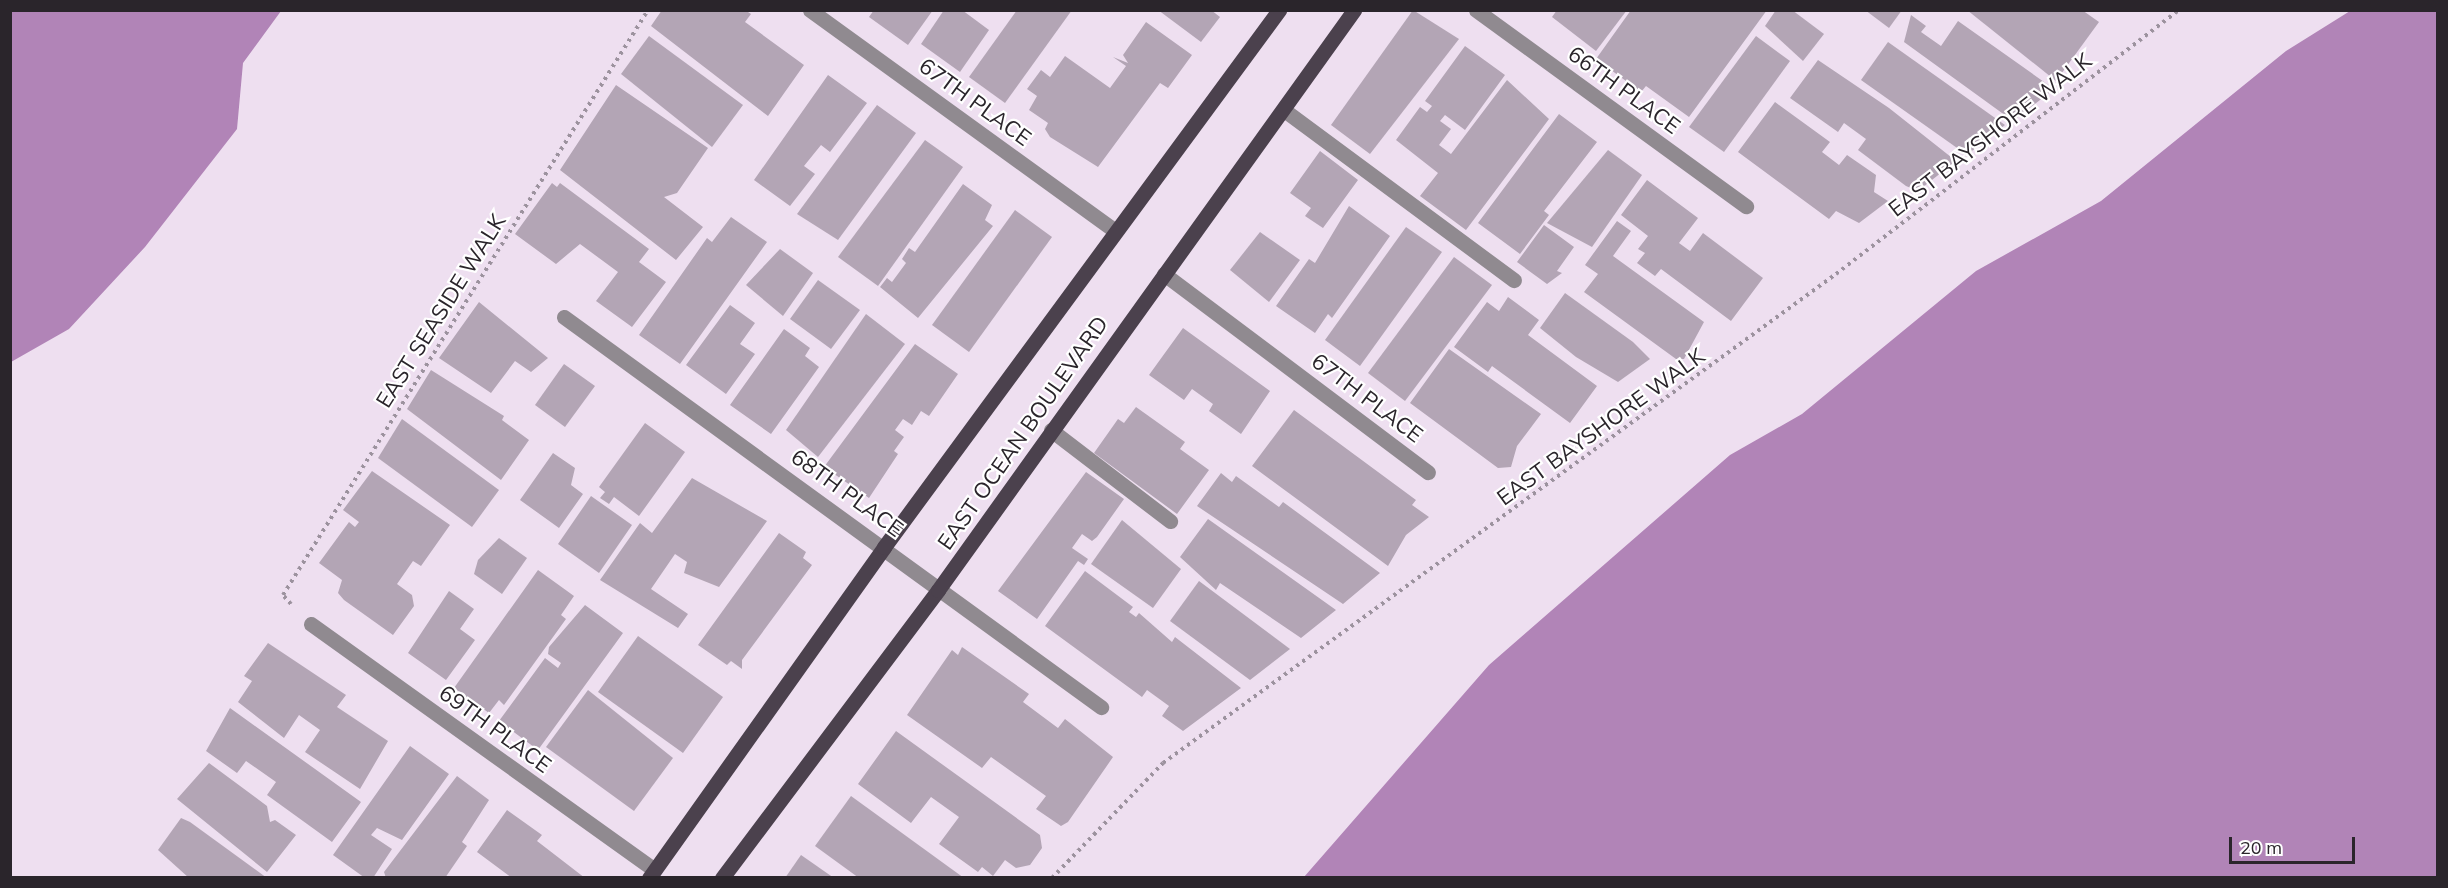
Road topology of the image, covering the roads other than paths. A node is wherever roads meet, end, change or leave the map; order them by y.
1 (810, 10) edge
2 (1279, 10) edge
3 (1354, 10) edge
4 (1476, 10) edge
5 (1284, 110) junction
6 (1746, 206) dead end
7 (1114, 230) junction
8 (1164, 274) junction
9 (1514, 280) dead end
10 (564, 317) dead end
11 (1051, 430) junction
12 (1428, 472) dead end
13 (1170, 521) dead end
14 (884, 547) junction
15 (938, 590) junction
16 (311, 624) road end
17 (1101, 707) dead end
18 (651, 874) edge
19 (722, 878) edge

1 - 7 street, 67TH PLACE
2 - 7 main road, EAST OCEAN BOULEVARD
3 - 5 main road, EAST OCEAN BOULEVARD
4 - 6 street, 66TH PLACE
5 - 8 main road, EAST OCEAN BOULEVARD
5 - 9 street
7 - 14 main road, EAST OCEAN BOULEVARD
8 - 11 main road, EAST OCEAN BOULEVARD
8 - 12 street, 67TH PLACE
10 - 14 street, 68TH PLACE
11 - 13 street
11 - 15 main road, EAST OCEAN BOULEVARD
14 - 15 street, 68TH PLACE
14 - 18 main road, EAST OCEAN BOULEVARD
15 - 17 street, 68TH PLACE
15 - 19 main road, EAST OCEAN BOULEVARD
16 - 18 street, 69TH PLACE

